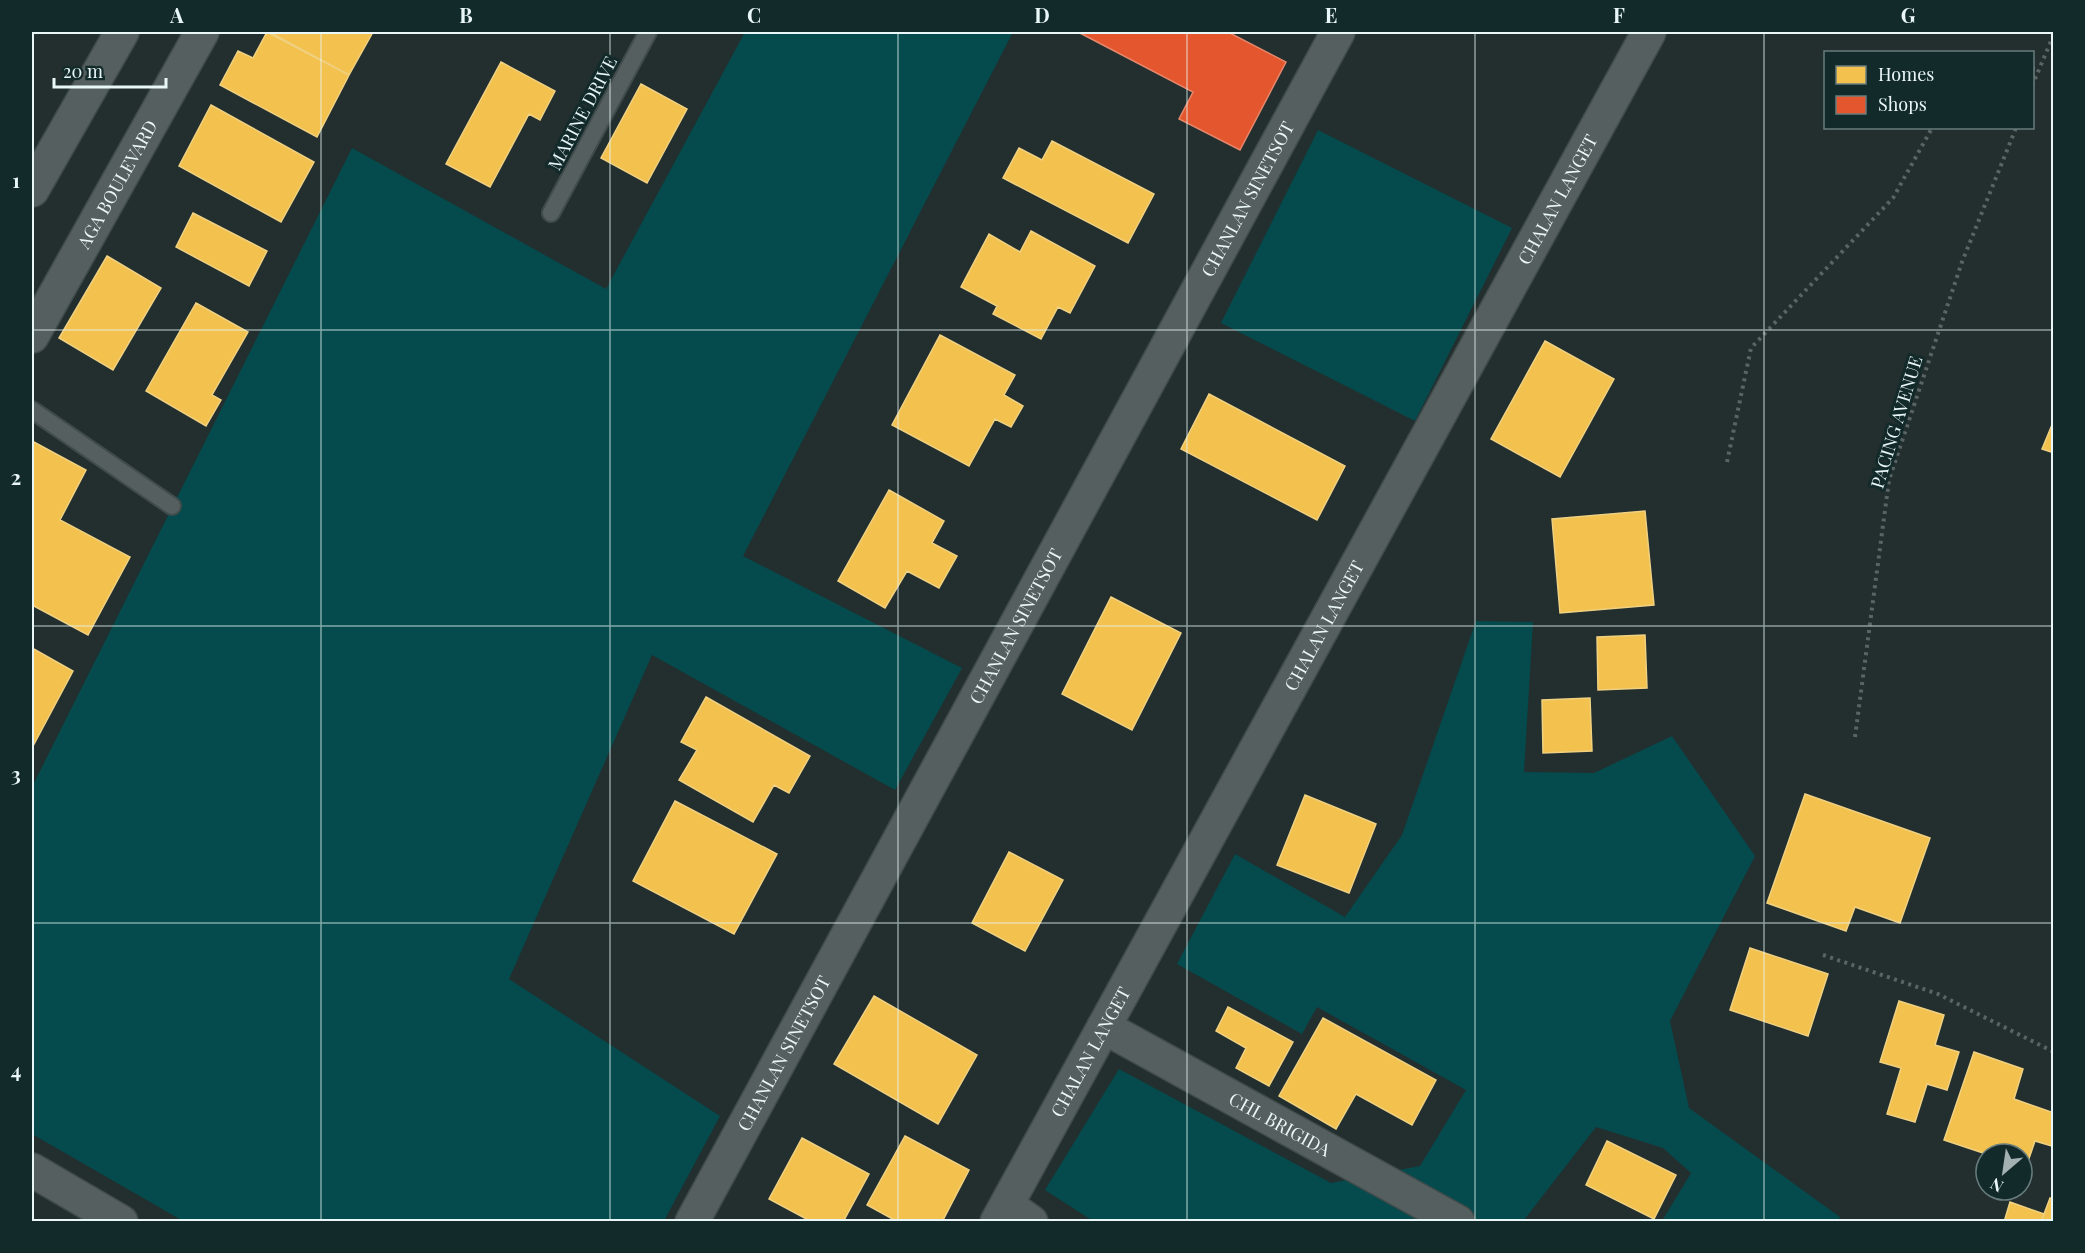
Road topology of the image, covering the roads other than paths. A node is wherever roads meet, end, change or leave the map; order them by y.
1 (122, 32) edge
2 (202, 32) edge
3 (648, 32) edge
4 (1338, 32) edge
5 (1648, 32) edge
6 (32, 190) edge
7 (551, 213) dead end
8 (40, 301) edge
9 (32, 336) edge
10 (32, 410) edge
11 (172, 506) dead end
12 (1104, 1026) junction
13 (32, 1170) edge
14 (1012, 1216) edge
15 (121, 1221) edge
16 (692, 1221) edge
17 (1458, 1221) edge

1 - 6 street
2 - 8 street, AGA BOULEVARD
3 - 7 lane, MARINE DRIVE
4 - 16 street, CHANLAN SINETSOT
5 - 12 street, CHALAN LANGET
8 - 9 street, AGA BOULEVARD
10 - 11 lane
12 - 14 street, CHALAN LANGET
12 - 17 street, CHL BRIGIDA
13 - 15 street

